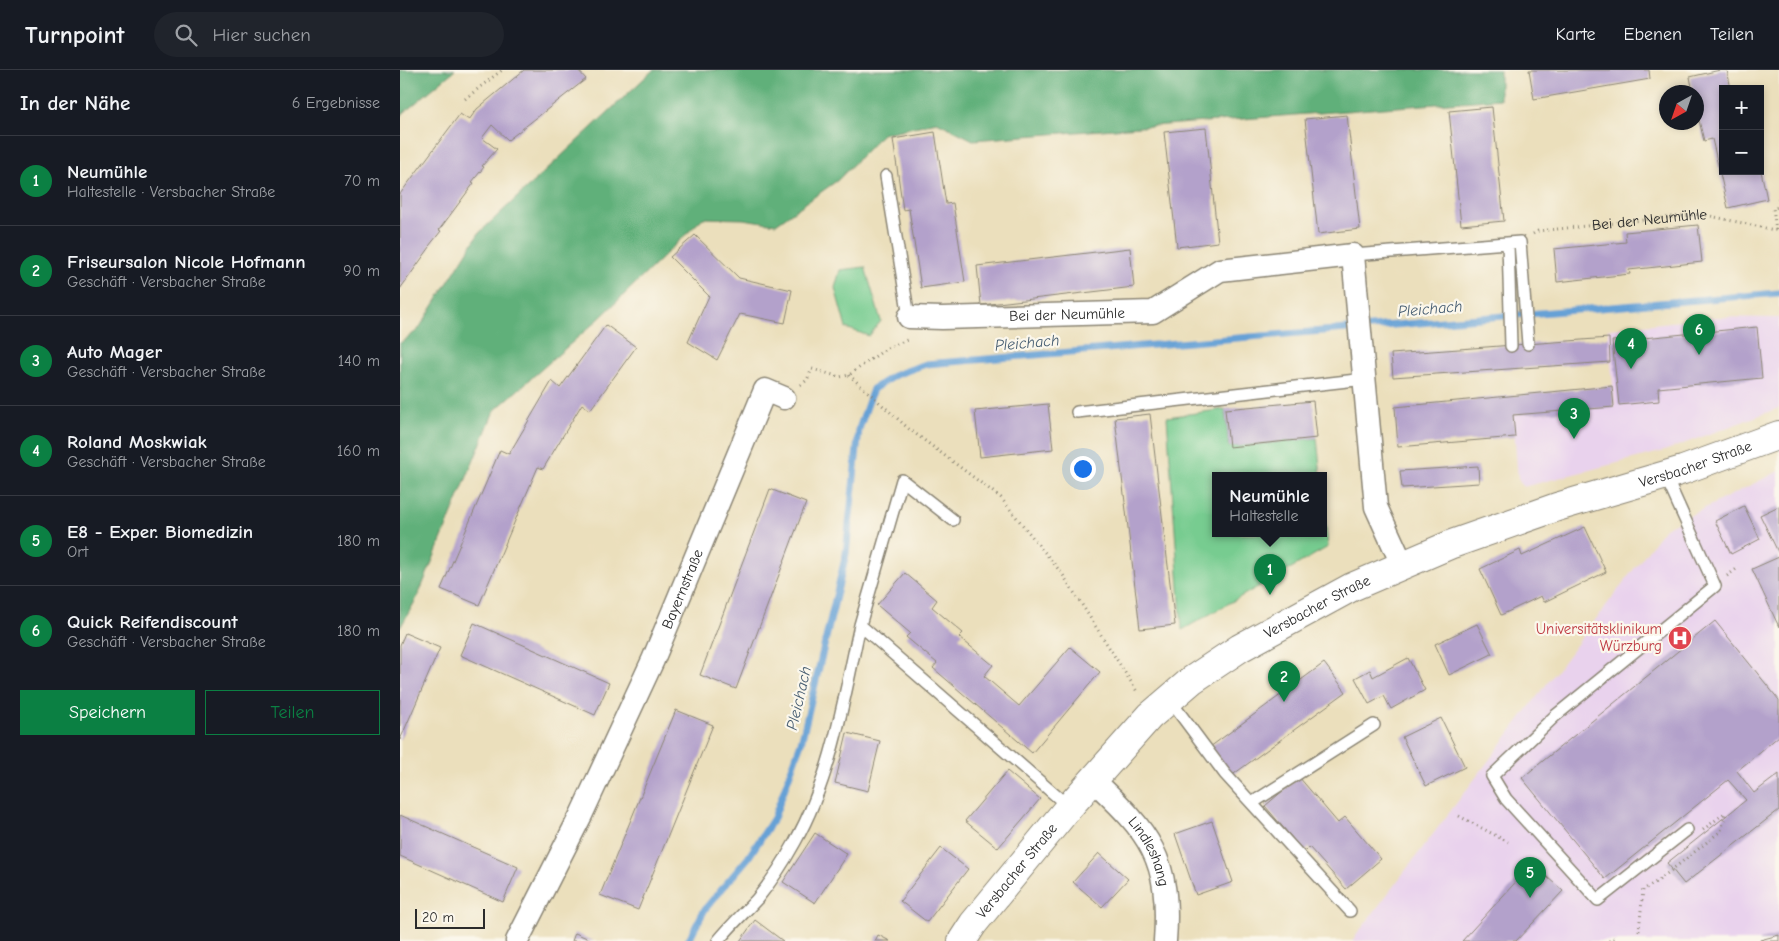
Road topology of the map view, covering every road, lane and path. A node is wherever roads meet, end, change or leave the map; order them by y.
1 (502, 70) edge
2 (464, 99) dead end
3 (886, 176) dead end
4 (1779, 207) edge
5 (1778, 230) edge
6 (1520, 242) junction
7 (1508, 243) junction
8 (1353, 255) junction
9 (910, 328) junction
10 (1528, 344) dead end
11 (1511, 346) dead end
12 (849, 375) junction
13 (1365, 379) junction
14 (784, 398) joint
15 (1077, 412) dead end
16 (1779, 435) edge
17 (1665, 475) junction
18 (953, 520) dead end
19 (1402, 564) junction
20 (860, 625) junction
21 (1159, 707) junction
22 (1374, 725) dead end
23 (1092, 779) junction
24 (1252, 803) junction
25 (1069, 807) junction
26 (1726, 812) dead end
27 (1459, 816) dead end
28 (1687, 830) dead end
29 (1508, 842) dead end
30 (1350, 911) dead end
31 (1639, 931) dead end
32 (1617, 936) dead end
33 (517, 941) edge
34 (718, 941) edge
35 (962, 941) edge
36 (1164, 941) edge
37 (1609, 941) edge

1 - 2 path
3 - 9 lane
4 - 5 path
5 - 6 path, Bei der Neumühle
6 - 7 lane, Bei der Neumühle
6 - 10 lane
7 - 8 lane, Bei der Neumühle
7 - 11 lane
8 - 9 street, Bei der Neumühle
8 - 13 street
9 - 12 path
12 - 14 path
12 - 21 path
13 - 15 lane
13 - 19 street
14 - 33 street, Bayernstraße
16 - 17 main road, Versbacher Straße
17 - 19 main road, Versbacher Straße
17 - 28 lane
18 - 20 lane
19 - 21 main road, Versbacher Straße
20 - 25 lane
20 - 34 lane
21 - 23 main road, Versbacher Straße
21 - 24 lane
22 - 24 lane
23 - 25 main road, Versbacher Straße
23 - 36 street, Lindleshang
24 - 30 lane
25 - 35 main road, Versbacher Straße
26 - 31 path
27 - 29 path
32 - 37 path

